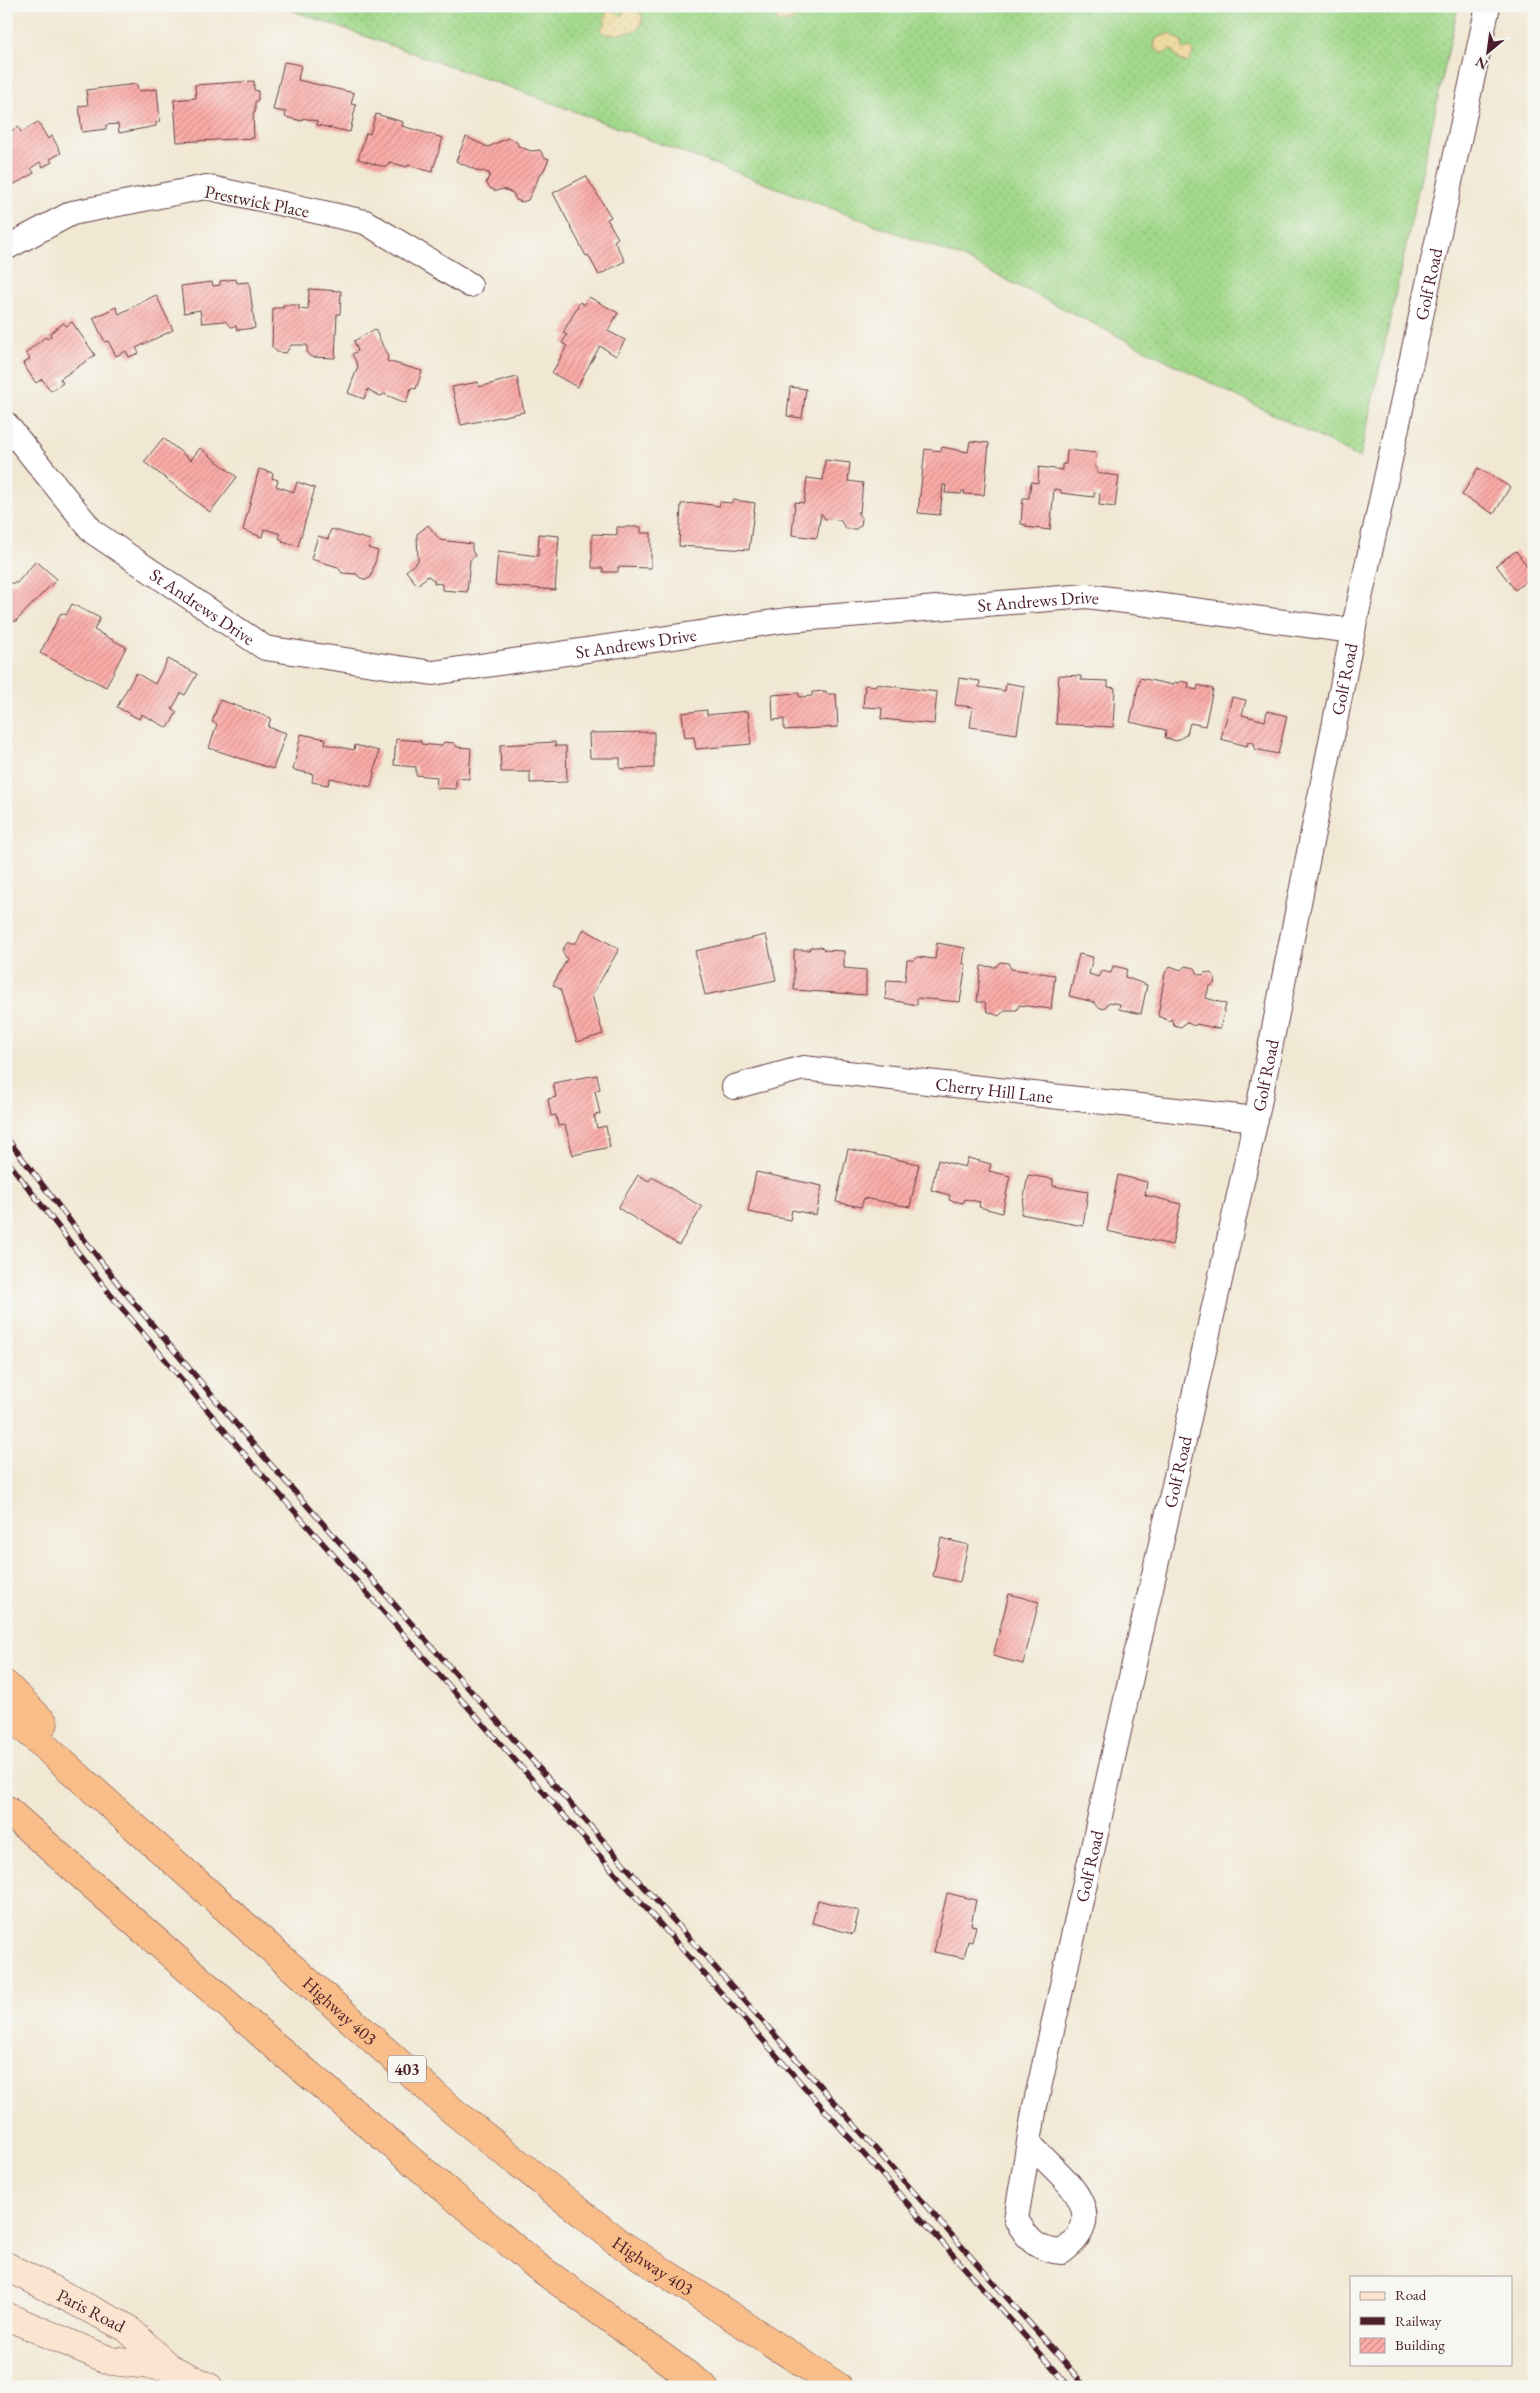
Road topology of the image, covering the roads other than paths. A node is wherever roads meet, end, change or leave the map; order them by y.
1 (1488, 6) edge
2 (6, 248) edge
3 (470, 285) dead end
4 (6, 424) edge
5 (1353, 631) junction
6 (734, 1087) dead end
7 (1256, 1119) junction
8 (6, 1685) edge
9 (6, 1712) edge
10 (89, 1785) junction
11 (6, 1808) edge
12 (1029, 2143) dead end
13 (6, 2266) edge
14 (6, 2316) edge
15 (168, 2367) junction
16 (209, 2387) edge
17 (704, 2387) edge
18 (838, 2387) edge

1 - 5 street, Golf Road
2 - 3 street, Prestwick Place
4 - 5 street, St Andrews Drive
5 - 7 street, Golf Road
6 - 7 street, Cherry Hill Lane
7 - 12 street, Golf Road
8 - 10 highway
9 - 10 highway, Highway 403 / 403
10 - 18 highway, Highway 403 / 403
11 - 17 highway
13 - 15 main road, Paris Road
14 - 15 main road, Paris Road
15 - 16 main road, Paris Road

